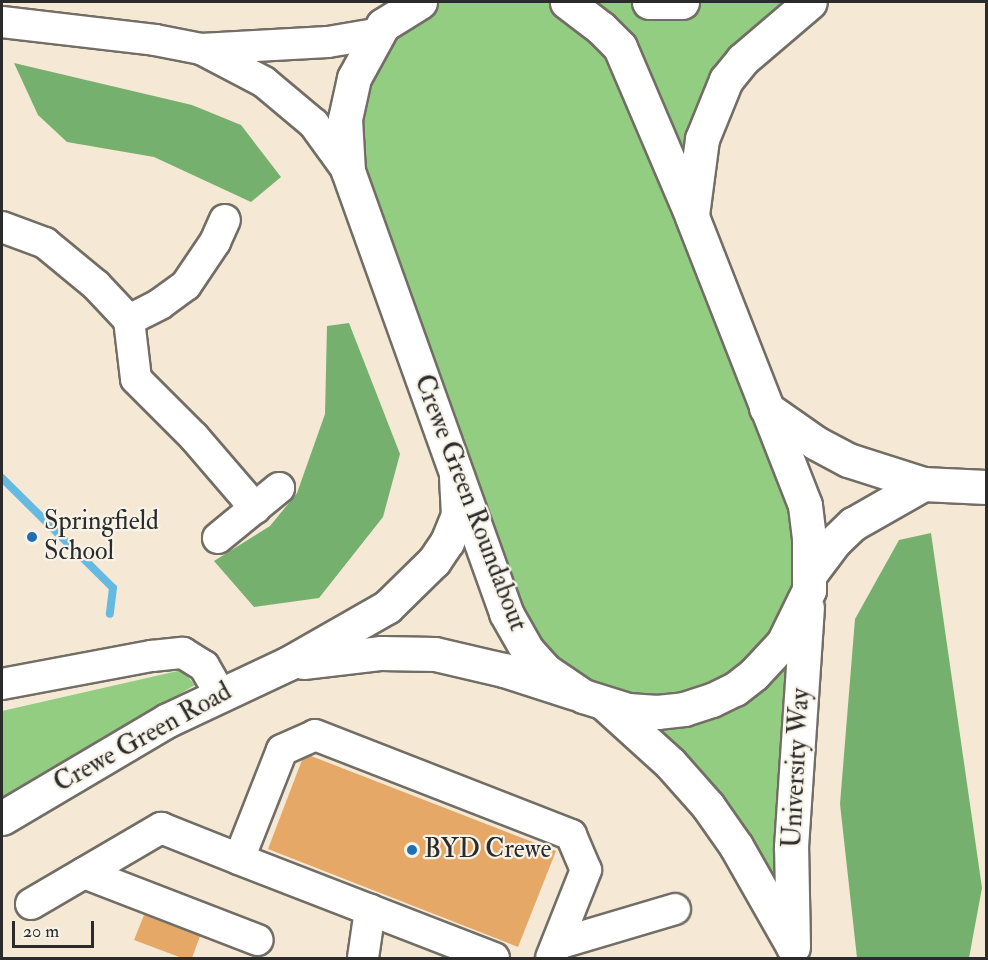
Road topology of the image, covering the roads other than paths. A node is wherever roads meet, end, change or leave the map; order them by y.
1 (420, 2) edge
2 (567, 2) edge
3 (650, 2) edge
4 (682, 2) edge
5 (810, 2) edge
6 (384, 20) edge
7 (2, 22) edge
8 (201, 49) junction
9 (348, 171) junction
10 (692, 216) junction
11 (225, 220) dead end
12 (2, 227) edge
13 (129, 320) junction
14 (766, 408) junction
15 (456, 471) junction
16 (923, 484) junction
17 (987, 487) edge
18 (279, 488) dead end
19 (255, 508) junction
20 (218, 538) dead end
21 (809, 582) junction
22 (287, 664) junction
23 (2, 684) edge
24 (220, 694) junction
25 (594, 700) junction
26 (2, 818) edge
27 (239, 859) junction
28 (84, 873) junction
29 (31, 904) dead end
30 (675, 909) dead end
31 (370, 910) junction
32 (258, 940) dead end
33 (554, 951) edge
34 (795, 953) edge
35 (488, 957) edge
36 (363, 958) edge

1 - 6 main road
2 - 10 main road
3 - 4 main road
5 - 10 main road
6 - 8 street
6 - 9 main road, Crewe Green Roundabout
7 - 8 street
8 - 9 street
9 - 15 main road, Crewe Green Roundabout
10 - 14 main road
11 - 13 street
12 - 13 street
13 - 19 street
14 - 16 main road
14 - 21 main road
15 - 22 main road, Crewe Green Road
15 - 25 main road, Crewe Green Roundabout
16 - 17 main road
16 - 21 main road, Crewe Green Roundabout
18 - 19 street
19 - 20 street
21 - 25 main road, Crewe Green Roundabout
21 - 34 main road, University Way
22 - 24 main road, Crewe Green Road
22 - 25 main road, Crewe Green Road
23 - 24 street
24 - 26 main road, Crewe Green Road
25 - 34 main road, University Way
27 - 28 street
27 - 31 street
27 - 33 street
28 - 29 street
28 - 32 street
30 - 33 street
31 - 35 street
31 - 36 street

